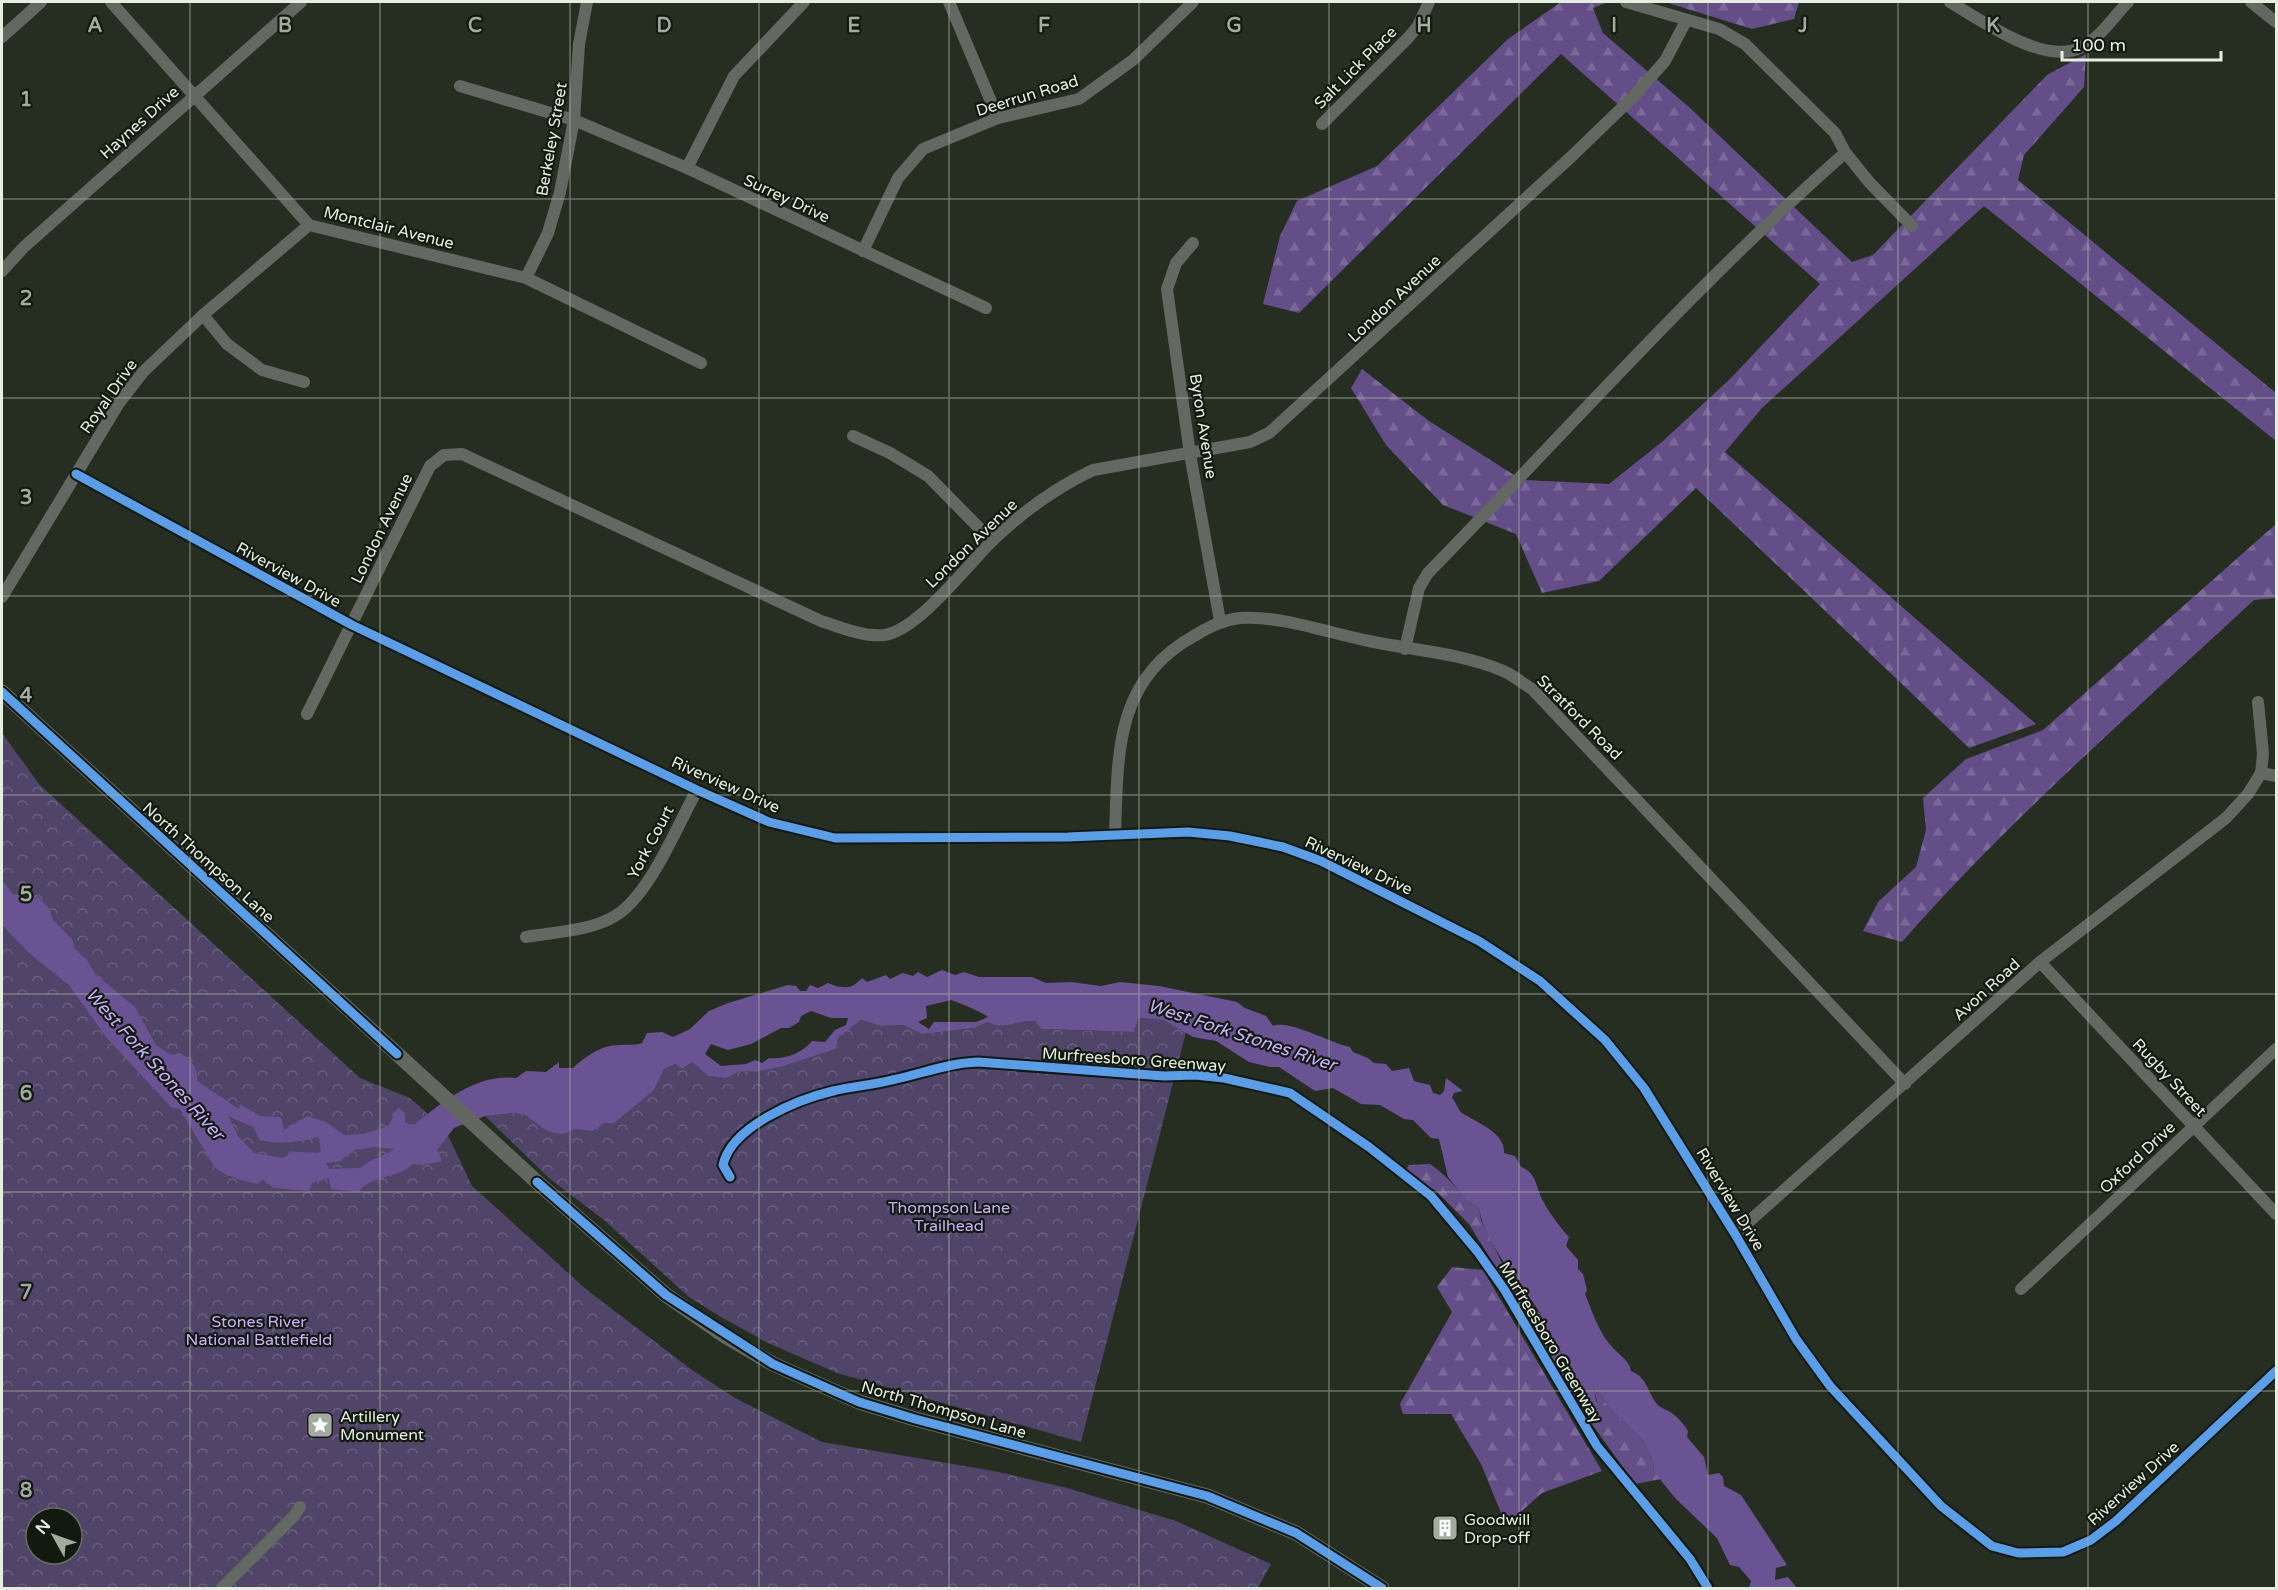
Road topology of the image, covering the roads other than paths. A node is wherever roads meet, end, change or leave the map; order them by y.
1 (40, 2) edge
2 (111, 2) edge
3 (301, 2) edge
4 (587, 2) edge
5 (804, 2) edge
6 (949, 2) edge
7 (1193, 2) edge
8 (1429, 2) edge
9 (1626, 2) edge
10 (1950, 2) edge
11 (2128, 2) edge
12 (2251, 2) edge
13 (1686, 21) junction
14 (2277, 22) edge
15 (2, 37) edge
16 (460, 86) dead end
17 (194, 95) junction
18 (998, 118) junction
19 (574, 120) junction
20 (1322, 124) dead end
21 (1845, 153) junction
22 (687, 168) junction
23 (309, 225) junction
24 (1912, 226) dead end
25 (1193, 243) dead end
26 (863, 251) junction
27 (2, 271) edge
28 (526, 278) junction
29 (986, 308) dead end
30 (203, 315) junction
31 (702, 363) dead end
32 (304, 382) dead end
33 (853, 436) dead end
34 (1190, 454) junction
35 (76, 474) junction
36 (992, 541) junction
37 (2, 597) edge
38 (1221, 621) junction
39 (352, 625) junction
40 (1405, 649) junction
41 (2, 692) edge
42 (2258, 702) dead end
43 (307, 714) dead end
44 (2270, 774) edge
45 (697, 790) junction
46 (1115, 834) junction
47 (526, 937) dead end
48 (2040, 962) junction
49 (2277, 1049) edge
50 (1905, 1084) junction
51 (2194, 1127) junction
52 (2277, 1214) edge
53 (1735, 1234) junction
54 (2021, 1289) dead end
55 (2277, 1371) edge
56 (300, 1507) dead end
57 (222, 1588) edge
58 (1382, 1588) edge

1 - 15 street
2 - 17 street, Montclair Avenue
3 - 17 street, Haynes Drive
4 - 19 street, Berkeley Street
5 - 22 street
6 - 18 street
7 - 18 street, Deerrun Road
8 - 20 street, Salt Lick Place
9 - 13 street
10 - 11 street
12 - 14 street
13 - 21 street
13 - 34 street, London Avenue
16 - 19 street, Surrey Drive
17 - 23 street, Montclair Avenue
17 - 27 street, Haynes Drive
18 - 26 street, Deerrun Road
19 - 22 street, Surrey Drive
19 - 28 street, Berkeley Street
21 - 24 street
21 - 40 street
22 - 26 street, Surrey Drive
23 - 28 street, Montclair Avenue
23 - 30 street, Royal Drive
25 - 34 street, Byron Avenue
26 - 29 street, Surrey Drive
28 - 31 street, Montclair Avenue
30 - 32 street
30 - 35 street, Royal Drive
33 - 36 street
34 - 36 street, London Avenue
34 - 38 street, Byron Avenue
35 - 37 street, Royal Drive
35 - 39 street, Riverview Drive
36 - 39 street, London Avenue
38 - 40 street, Stratford Road
38 - 46 street, Stratford Road
39 - 43 street, London Avenue
39 - 45 street, Riverview Drive
40 - 50 street, Stratford Road
41 - 58 main road, North Thompson Lane
42 - 44 street, Avon Road
44 - 48 street, Avon Road
45 - 46 street, Riverview Drive
45 - 47 street, York Court
46 - 53 street, Riverview Drive
48 - 50 street, Avon Road
48 - 51 street, Rugby Street
49 - 51 street, Oxford Drive
50 - 53 street, Avon Road
51 - 52 street, Rugby Street
51 - 54 street, Oxford Drive
53 - 55 street, Riverview Drive
56 - 57 street

